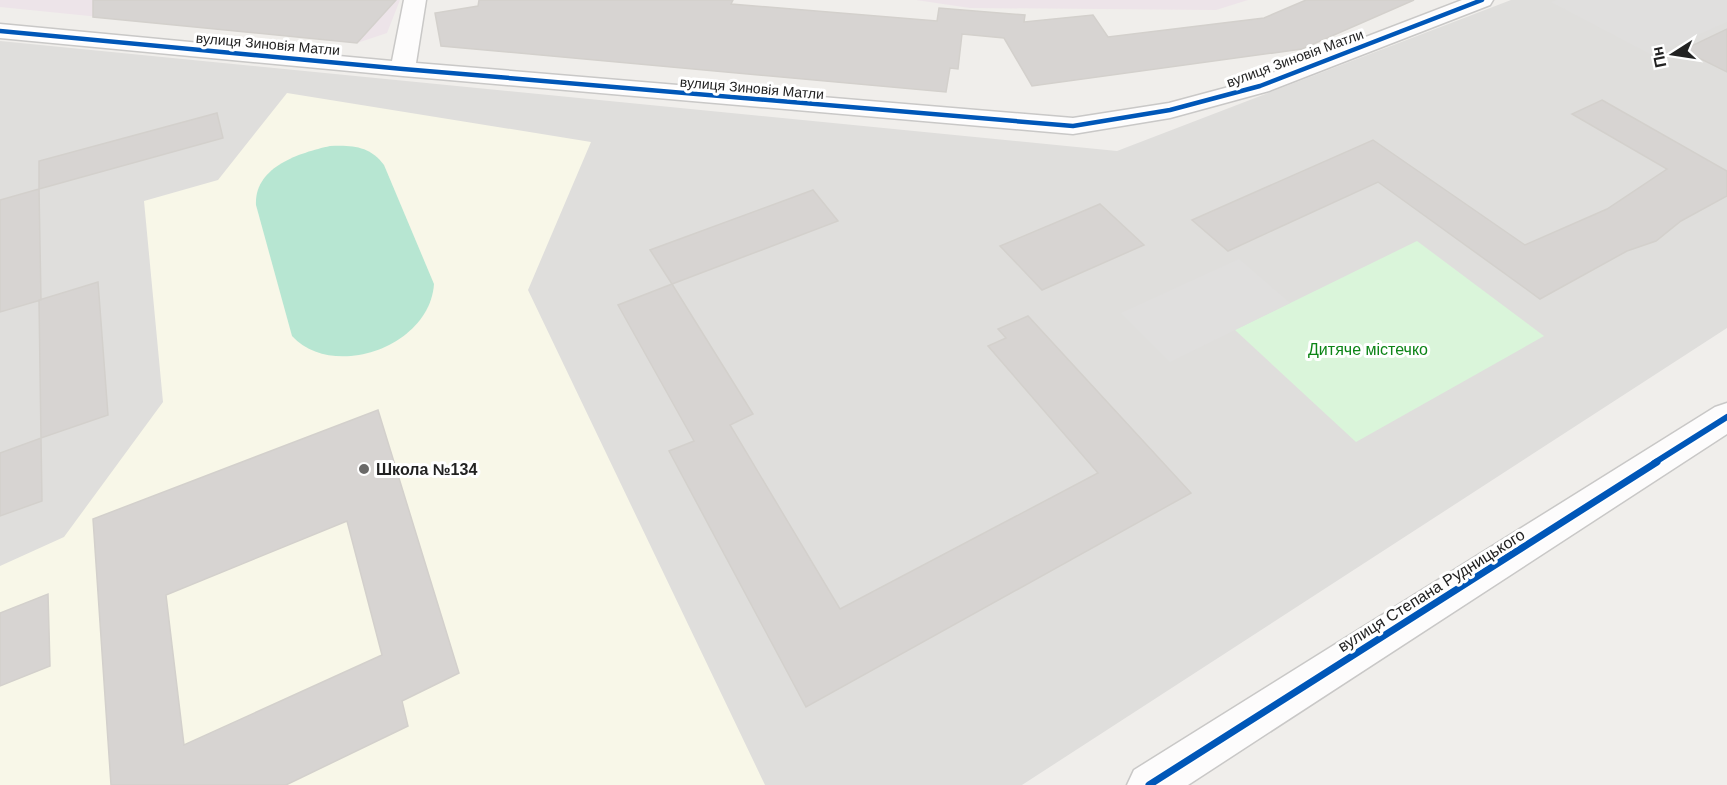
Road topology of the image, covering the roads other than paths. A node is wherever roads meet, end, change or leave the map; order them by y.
1 (415, 0) edge
2 (1482, 0) edge
3 (0, 31) edge
4 (403, 69) junction
5 (1727, 417) edge
6 (1149, 785) edge

1 - 4 street
2 - 4 street, вулиця Зиновія Матли
3 - 4 street, вулиця Зиновія Матли
5 - 6 street, вулиця Степана Рудницького

